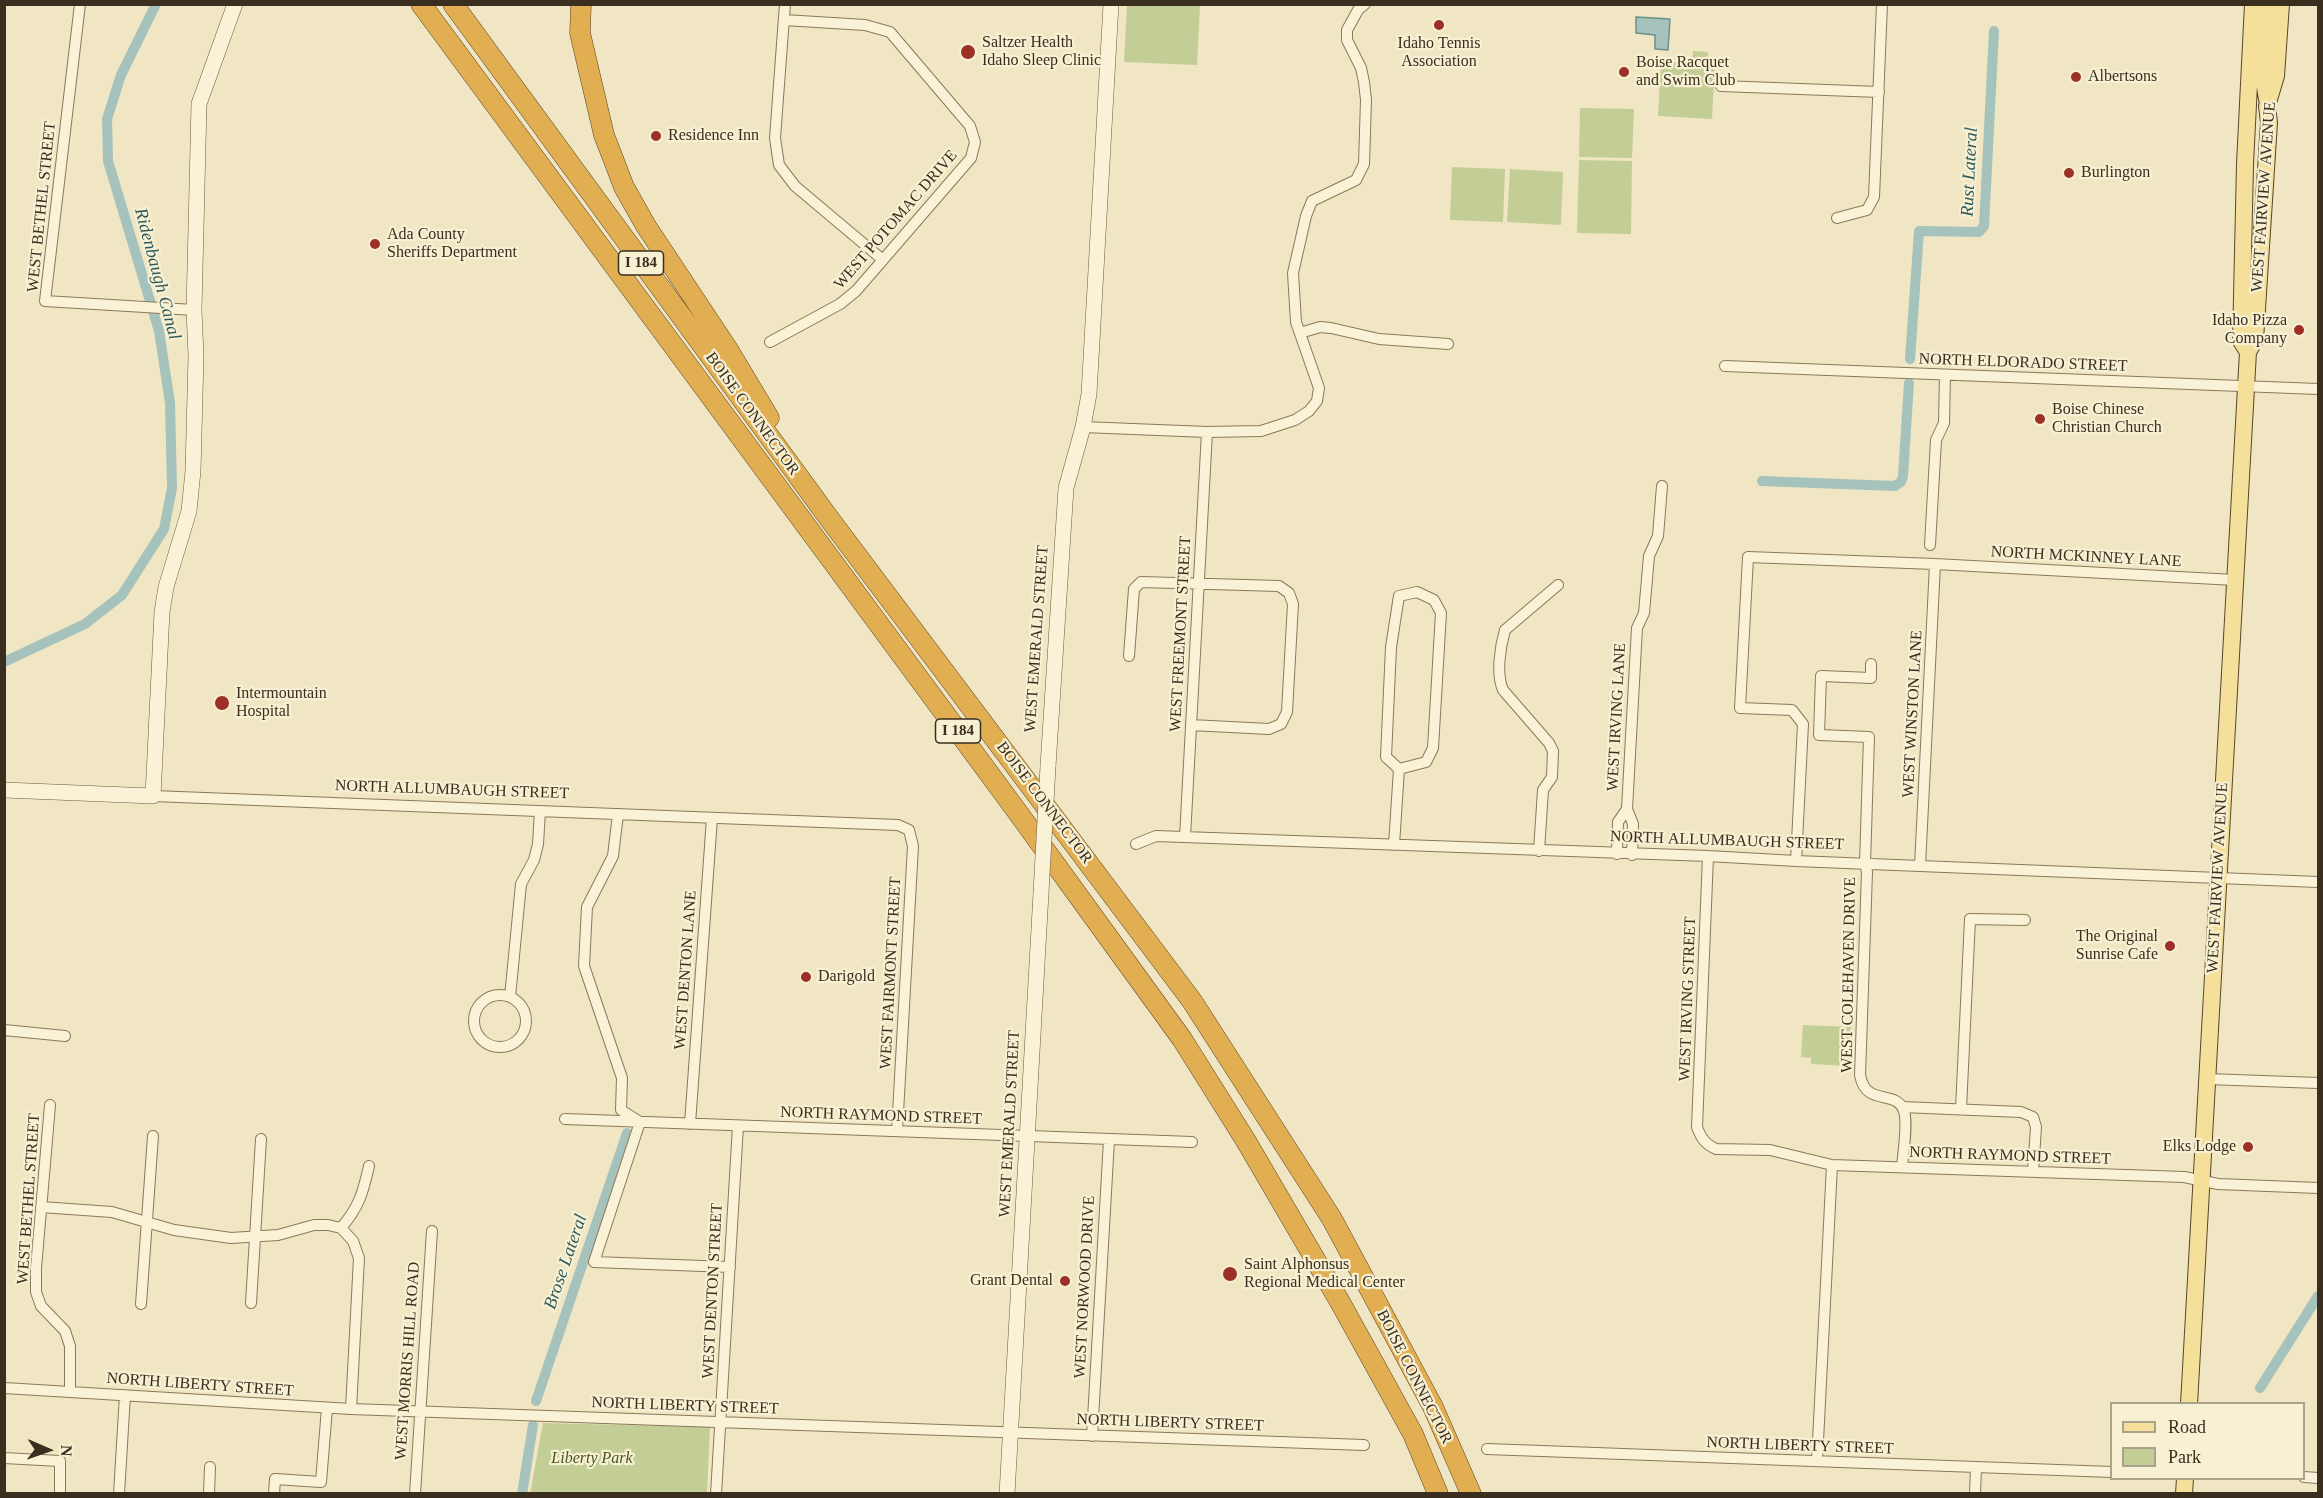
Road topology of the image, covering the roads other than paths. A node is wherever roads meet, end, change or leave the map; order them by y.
1 (80, 4) edge
2 (235, 4) edge
3 (421, 4) edge
4 (453, 4) edge
5 (581, 4) edge
6 (785, 4) edge
7 (1111, 4) edge
8 (1365, 4) edge
9 (1882, 4) edge
10 (2253, 4) edge
11 (2266, 4) edge
12 (2281, 4) edge
13 (784, 20) junction
14 (1720, 86) dead end
15 (1880, 92) junction
16 (2267, 105) junction
17 (1837, 218) dead end
18 (883, 260) junction
19 (194, 310) junction
20 (1300, 333) junction
21 (770, 342) dead end
22 (1448, 344) dead end
23 (2248, 352) junction
24 (1725, 366) dead end
25 (1946, 375) junction
26 (2246, 385) junction
27 (2319, 389) edge
28 (1083, 427) junction
29 (1207, 432) junction
30 (1662, 486) dead end
31 (831, 521) junction
32 (1930, 545) dead end
33 (1935, 564) junction
34 (2235, 579) junction
35 (1198, 584) junction
36 (1558, 585) dead end
37 (1129, 656) dead end
38 (1871, 664) dead end
39 (1191, 725) junction
40 (1399, 769) junction
41 (4, 790) edge
42 (153, 795) junction
43 (1627, 809) junction
44 (540, 811) junction
45 (618, 814) junction
46 (712, 818) junction
47 (898, 825) joint
48 (1185, 837) junction
49 (1136, 844) dead end
50 (1394, 846) junction
51 (1539, 851) junction
52 (1617, 854) junction
53 (1632, 855) junction
54 (1708, 856) junction
55 (1796, 861) junction
56 (1865, 864) junction
57 (1920, 866) junction
58 (2218, 878) junction
59 (2319, 882) edge
60 (2025, 920) dead end
61 (510, 997) junction
62 (4, 1030) edge
63 (65, 1036) dead end
64 (2207, 1079) junction
65 (2319, 1083) edge
66 (50, 1106) dead end
67 (1902, 1107) junction
68 (1961, 1109) junction
69 (565, 1119) dead end
70 (640, 1122) junction
71 (690, 1124) junction
72 (738, 1126) junction
73 (897, 1131) junction
74 (153, 1136) dead end
75 (1028, 1136) junction
76 (261, 1139) dead end
77 (1109, 1140) junction
78 (1192, 1142) dead end
79 (1703, 1142) joint
80 (1833, 1165) junction
81 (369, 1166) dead end
82 (1902, 1167) junction
83 (2033, 1172) junction
84 (2201, 1181) junction
85 (2319, 1188) edge
86 (42, 1207) junction
87 (147, 1222) junction
88 (341, 1228) junction
89 (432, 1231) dead end
90 (255, 1237) junction
91 (730, 1267) junction
92 (251, 1303) dead end
93 (141, 1304) dead end
94 (4, 1388) edge
95 (70, 1391) junction
96 (125, 1395) junction
97 (2189, 1402) edge
98 (327, 1408) junction
99 (351, 1409) junction
100 (420, 1412) junction
101 (720, 1422) junction
102 (1010, 1433) junction
103 (1092, 1436) junction
104 (1364, 1445) dead end
105 (1487, 1449) dead end
106 (4, 1458) edge
107 (1817, 1461) junction
108 (210, 1467) dead end
109 (1976, 1467) junction
110 (2110, 1472) edge
111 (60, 1494) edge
112 (119, 1494) edge
113 (209, 1494) edge
114 (274, 1494) edge
115 (415, 1494) edge
116 (716, 1494) edge
117 (1007, 1494) edge
118 (1438, 1494) edge
119 (1470, 1494) edge
120 (1975, 1494) edge

1 - 19 street, WEST BETHEL STREET
2 - 19 main road
3 - 118 highway, BOISE CONNECTOR / I 184
4 - 31 highway, BOISE CONNECTOR / I 184
5 - 31 highway
6 - 13 street
7 - 28 main road, WEST EMERALD STREET
8 - 20 street
9 - 15 street
10 - 23 main road, WEST FAIRVIEW AVENUE
11 - 16 main road
12 - 16 main road, WEST FAIRVIEW AVENUE
13 - 18 street
13 - 18 street, WEST POTOMAC DRIVE
14 - 15 street
15 - 17 street
16 - 23 main road, WEST FAIRVIEW AVENUE
18 - 21 street, WEST POTOMAC DRIVE
19 - 42 main road
20 - 22 street
20 - 29 street
23 - 26 main road, WEST FAIRVIEW AVENUE
24 - 25 street, NORTH ELDORADO STREET
25 - 26 street, NORTH ELDORADO STREET
25 - 32 street
26 - 27 street, NORTH ELDORADO STREET
26 - 34 main road, WEST FAIRVIEW AVENUE
28 - 29 street
28 - 75 main road, WEST EMERALD STREET, bridge
29 - 35 street, WEST FREEMONT STREET
30 - 43 street, WEST IRVING LANE
31 - 119 highway, BOISE CONNECTOR / I 184
33 - 34 street, NORTH MCKINNEY LANE
33 - 55 street, NORTH MCKINNEY LANE
33 - 57 street, WEST WINSTON LANE
34 - 58 main road, WEST FAIRVIEW AVENUE
35 - 37 street
35 - 39 street, WEST FREEMONT STREET
35 - 39 street
36 - 51 street
38 - 56 street, WEST COLEHAVEN DRIVE
39 - 48 street, WEST FREEMONT STREET
40 - 40 street
40 - 50 street
41 - 42 main road, NORTH ALLUMBAUGH STREET
42 - 44 street, NORTH ALLUMBAUGH STREET
43 - 52 street, WEST IRVING LANE
43 - 53 street, WEST IRVING LANE
44 - 45 street, NORTH ALLUMBAUGH STREET
44 - 61 street
45 - 46 street, NORTH ALLUMBAUGH STREET
45 - 70 street
46 - 47 street, NORTH ALLUMBAUGH STREET
46 - 71 street, WEST DENTON LANE
47 - 73 street, WEST FAIRMONT STREET
48 - 49 street, NORTH ALLUMBAUGH STREET
48 - 50 street, NORTH ALLUMBAUGH STREET
50 - 51 street, NORTH ALLUMBAUGH STREET
51 - 52 street, NORTH ALLUMBAUGH STREET
52 - 53 street, NORTH ALLUMBAUGH STREET
53 - 54 street, NORTH ALLUMBAUGH STREET
54 - 55 street, NORTH ALLUMBAUGH STREET
54 - 79 street, WEST IRVING STREET
55 - 56 street, NORTH ALLUMBAUGH STREET
56 - 57 street, NORTH ALLUMBAUGH STREET
56 - 67 street, WEST COLEHAVEN DRIVE
57 - 58 street, NORTH ALLUMBAUGH STREET
58 - 59 street, NORTH ALLUMBAUGH STREET
58 - 64 main road, WEST FAIRVIEW AVENUE
60 - 68 street
61 - 61 street
62 - 63 street
64 - 65 street
64 - 84 main road, WEST FAIRVIEW AVENUE
66 - 86 street, WEST BETHEL STREET
67 - 68 street
67 - 82 street
68 - 83 street
69 - 70 street, NORTH RAYMOND STREET
70 - 71 street, NORTH RAYMOND STREET
70 - 91 street
71 - 72 street, NORTH RAYMOND STREET
72 - 73 street, NORTH RAYMOND STREET
72 - 91 street, WEST DENTON STREET
73 - 75 street, NORTH RAYMOND STREET
74 - 87 street
75 - 77 street, NORTH RAYMOND STREET
75 - 102 main road, WEST EMERALD STREET
76 - 90 street
77 - 78 street, NORTH RAYMOND STREET
77 - 103 street, WEST NORWOOD DRIVE
79 - 80 street, NORTH RAYMOND STREET
80 - 82 street, NORTH RAYMOND STREET
80 - 107 street
81 - 88 street
82 - 83 street, NORTH RAYMOND STREET
83 - 84 street, NORTH RAYMOND STREET
84 - 85 street, NORTH RAYMOND STREET
84 - 97 main road, WEST FAIRVIEW AVENUE
86 - 87 street
86 - 95 street, WEST BETHEL STREET
87 - 90 street
87 - 93 street
88 - 90 street
88 - 99 street
89 - 100 street, WEST MORRIS HILL ROAD
90 - 92 street
91 - 101 street, WEST DENTON STREET
94 - 95 street, NORTH LIBERTY STREET
95 - 96 street, NORTH LIBERTY STREET
96 - 98 street, NORTH LIBERTY STREET
96 - 112 street
98 - 99 street, NORTH LIBERTY STREET
98 - 114 street
99 - 100 street, NORTH LIBERTY STREET
100 - 101 street, NORTH LIBERTY STREET
100 - 115 street, WEST MORRIS HILL ROAD
101 - 102 street, NORTH LIBERTY STREET
101 - 116 street, WEST DENTON STREET
102 - 103 street, NORTH LIBERTY STREET
102 - 117 main road, WEST EMERALD STREET
103 - 104 street, NORTH LIBERTY STREET
105 - 107 street, NORTH LIBERTY STREET
106 - 111 street
107 - 109 street, NORTH LIBERTY STREET
108 - 113 street
109 - 110 street, NORTH LIBERTY STREET
109 - 120 street

